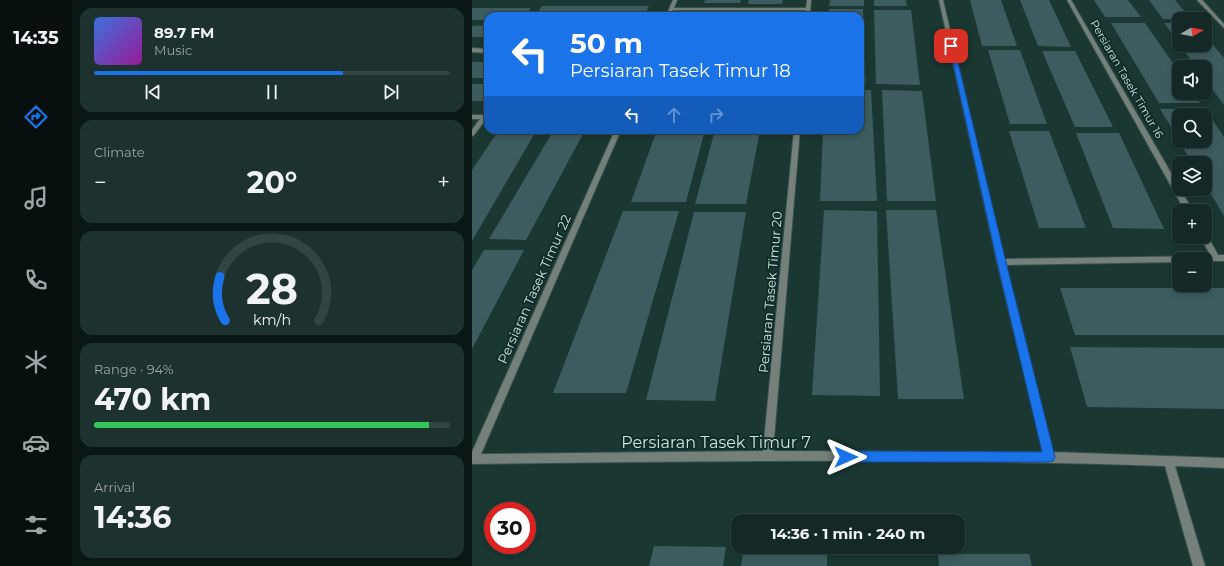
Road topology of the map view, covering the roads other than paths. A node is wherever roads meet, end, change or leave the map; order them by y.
1 (675, 0) edge
2 (809, 0) edge
3 (941, 0) edge
4 (1069, 0) edge
5 (1199, 0) edge
6 (671, 9) junction
7 (809, 9) junction
8 (670, 12) edge
9 (809, 12) edge
10 (1224, 27) edge
11 (472, 50) edge
12 (484, 51) edge
13 (472, 117) edge
14 (484, 118) edge
15 (484, 120) edge
16 (472, 134) edge
17 (616, 134) edge
18 (798, 134) edge
19 (1185, 204) edge
20 (1209, 244) edge
21 (1220, 258) edge
22 (1172, 259) edge
23 (1001, 262) junction
24 (768, 456) junction
25 (1049, 457) junction
26 (473, 459) edge
27 (1169, 462) junction
28 (1224, 463) edge
29 (1199, 566) edge

1 - 6 street
2 - 7 street
3 - 23 street
4 - 19 street, Persiaran Tasek Timur 16
5 - 10 street
6 - 7 street
6 - 8 street
7 - 9 street
11 - 12 street
13 - 14 street
15 - 16 street
17 - 26 street, Persiaran Tasek Timur 22
18 - 24 street, Persiaran Tasek Timur 20
20 - 21 street
22 - 23 street
23 - 25 street
24 - 25 street, Persiaran Tasek Timur 7
24 - 26 street, Persiaran Tasek Timur 7
25 - 27 street, Persiaran Tasek Timur 7
27 - 28 street, Persiaran Tasek Timur 7
27 - 29 street

